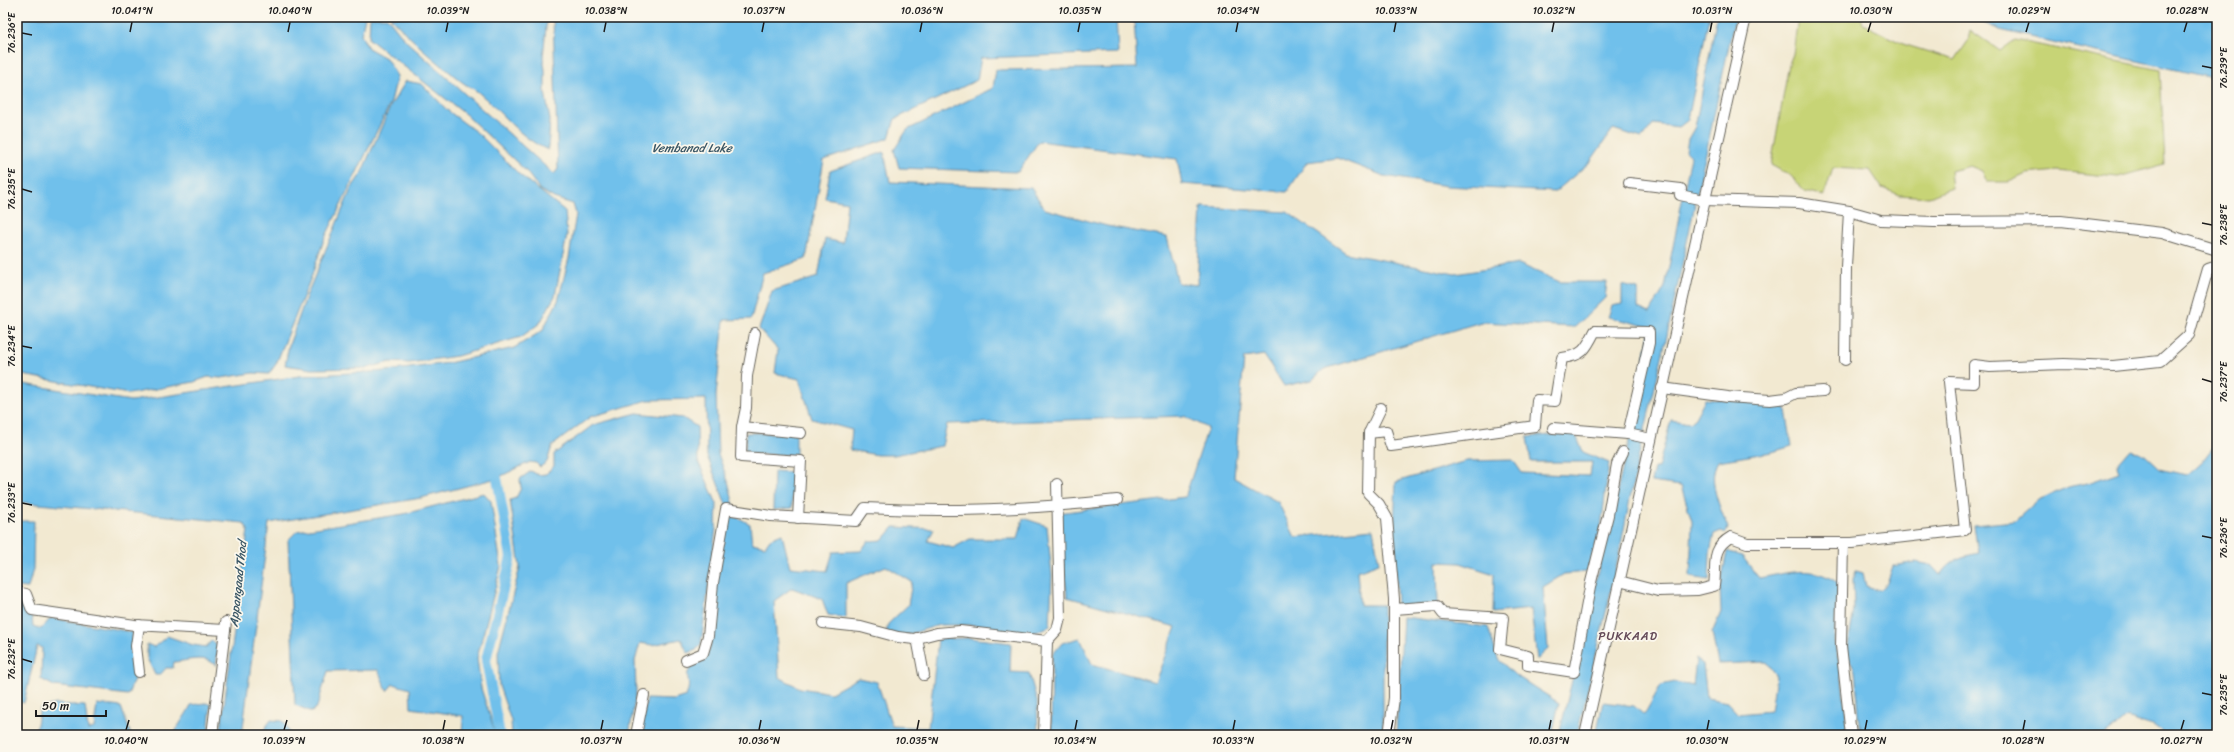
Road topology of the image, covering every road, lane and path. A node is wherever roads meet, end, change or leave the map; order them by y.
1 (1746, 17) edge
2 (1629, 183) dead end
3 (1704, 200) junction
4 (1849, 211) junction
5 (2217, 250) edge
6 (2217, 266) edge
7 (755, 333) dead end
8 (1845, 360) dead end
9 (1662, 388) junction
10 (1823, 392) dead end
11 (1381, 408) dead end
12 (742, 427) junction
13 (1553, 428) dead end
14 (801, 433) dead end
15 (1369, 433) junction
16 (1628, 434) junction
17 (1651, 439) junction
18 (1623, 452) dead end
19 (1057, 484) dead end
20 (1117, 500) dead end
21 (1058, 507) junction
22 (798, 518) junction
23 (1843, 543) junction
24 (1619, 581) junction
25 (17, 592) edge
26 (1394, 609) junction
27 (823, 622) dead end
28 (139, 625) junction
29 (917, 638) junction
30 (1047, 641) junction
31 (686, 660) dead end
32 (139, 672) dead end
33 (924, 675) dead end
34 (644, 695) dead end
35 (212, 735) edge
36 (636, 735) edge
37 (1044, 735) edge
38 (1389, 735) edge
39 (1585, 735) edge
40 (1851, 735) edge

1 - 3 street
2 - 3 street
3 - 4 street
3 - 9 street
4 - 5 street
4 - 8 street
6 - 23 street
7 - 12 street
9 - 10 street
9 - 17 street
11 - 15 street
12 - 14 street
12 - 22 street
13 - 16 street
15 - 16 street
15 - 26 street
16 - 17 street
17 - 24 street
18 - 26 street
19 - 21 street
20 - 21 street
21 - 22 street
21 - 30 street
22 - 31 street
23 - 24 street
23 - 40 street
24 - 39 street
25 - 28 street
26 - 38 street
27 - 29 street
28 - 32 street
28 - 35 street
29 - 30 street
29 - 33 street
30 - 37 street
34 - 36 street

